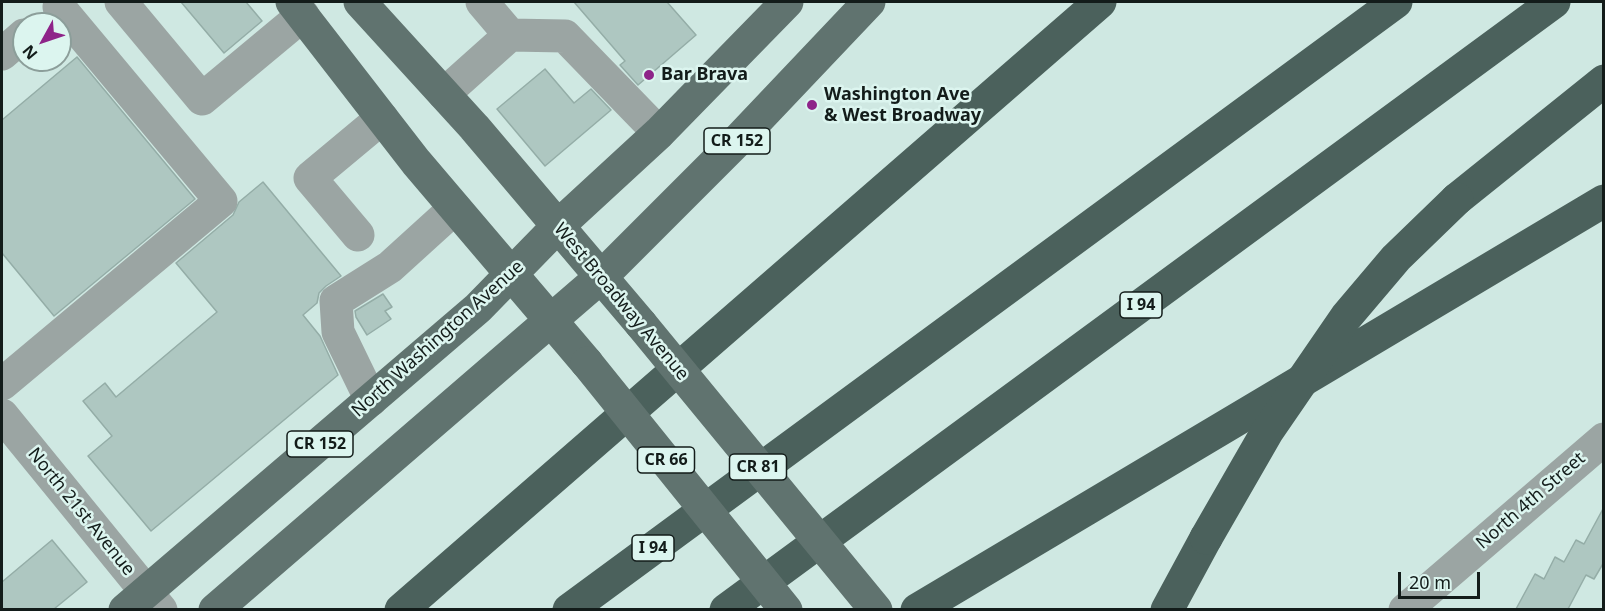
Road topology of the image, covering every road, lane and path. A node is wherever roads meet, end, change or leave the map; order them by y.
1 (121, 2) edge
2 (360, 2) edge
3 (482, 2) edge
4 (787, 2) edge
5 (869, 2) edge
6 (1100, 2) edge
7 (1396, 2) edge
8 (1554, 2) edge
9 (297, 8) edge
10 (50, 10) edge
11 (510, 35) junction
12 (1604, 81) edge
13 (444, 94) junction
14 (382, 118) junction
15 (659, 133) junction
16 (1604, 201) edge
17 (455, 208) junction
18 (358, 235) dead end
19 (567, 238) junction
20 (601, 277) junction
21 (532, 298) junction
22 (2, 384) edge
23 (371, 400) junction
24 (2, 415) edge
25 (1604, 439) edge
26 (144, 604) edge
27 (215, 609) edge
28 (401, 609) edge
29 (569, 609) edge
30 (726, 609) edge
31 (786, 609) edge
32 (876, 609) edge
33 (917, 609) edge
34 (1167, 609) edge
35 (1405, 609) edge

1 - 9 street
2 - 13 main road, West Broadway Avenue
3 - 11 street
4 - 15 main road, North Washington Avenue / CR 152
5 - 20 main road, North Washington Avenue / CR 152
6 - 28 highway
7 - 29 highway, I 94
8 - 30 highway, I 94
9 - 14 main road, CR 66
10 - 22 street
11 - 13 street
11 - 15 street
12 - 34 highway, bridge
13 - 19 main road, West Broadway Avenue
14 - 17 main road, CR 66
14 - 18 street
15 - 19 main road, North Washington Avenue / CR 152
16 - 33 highway
17 - 21 main road, CR 66
17 - 23 street
19 - 20 main road, West Broadway Avenue / CR 81
19 - 21 main road, North Washington Avenue / CR 152
20 - 21 main road, North Washington Avenue / CR 152
20 - 32 main road, West Broadway Avenue / CR 81, bridge
21 - 23 main road, North Washington Avenue / CR 152
21 - 27 main road, North Washington Avenue / CR 152
21 - 31 main road, CR 66, bridge
23 - 26 main road, North Washington Avenue / CR 152
24 - 26 street, North 21st Avenue
25 - 35 street, North 4th Street

